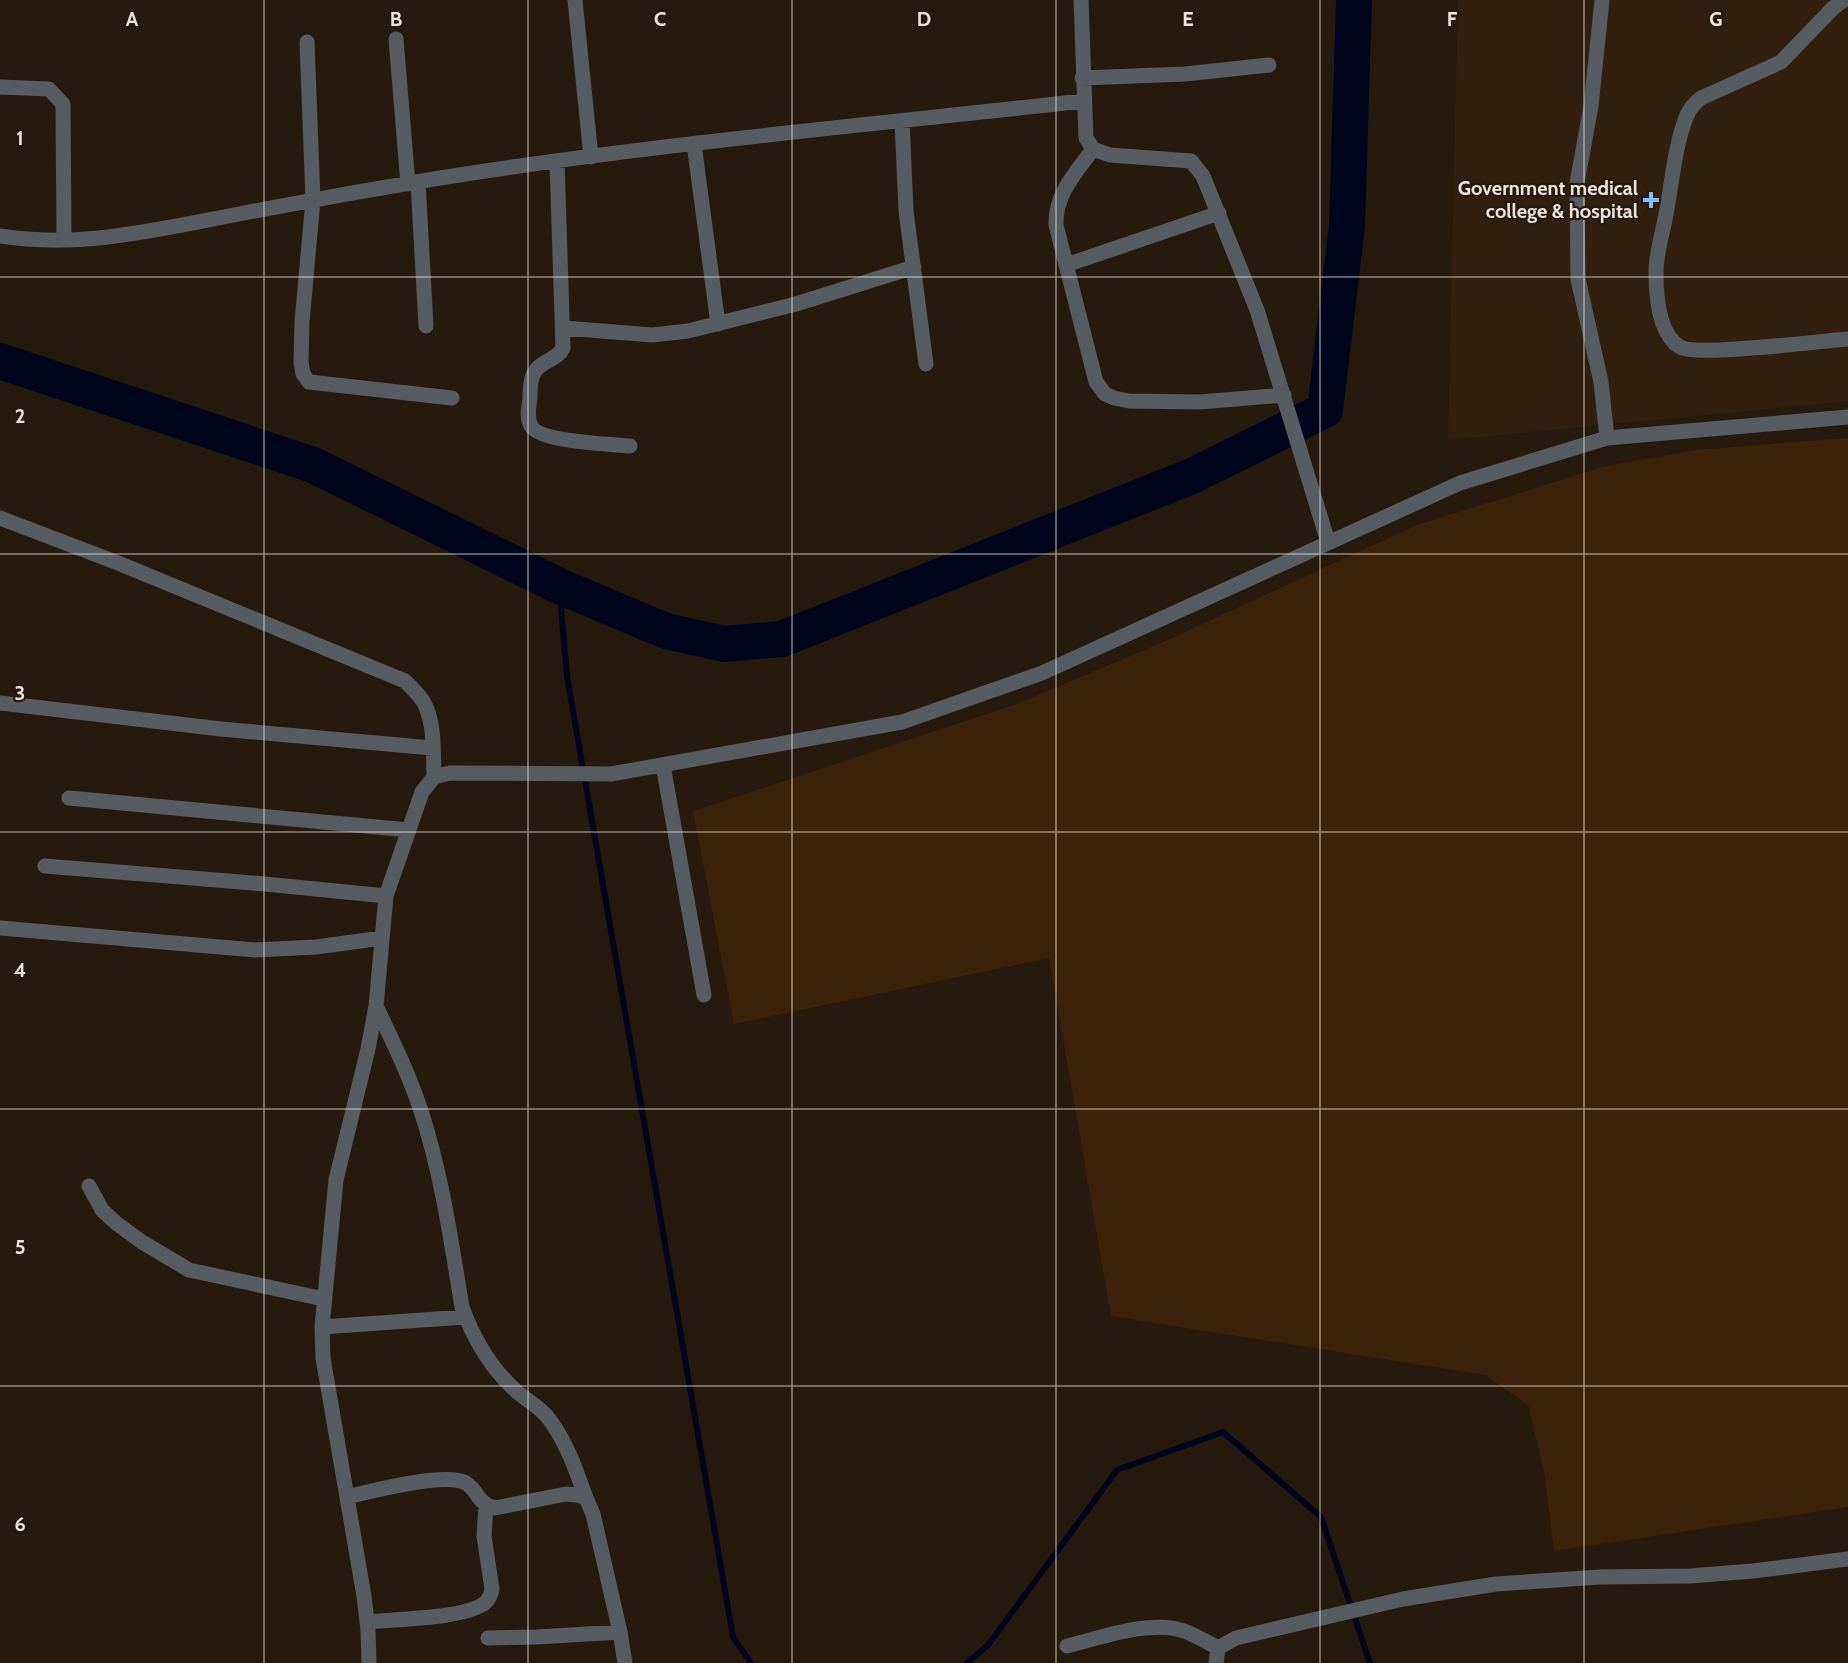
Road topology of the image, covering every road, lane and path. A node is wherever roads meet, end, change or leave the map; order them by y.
1 (575, 0) edge
2 (1081, 0) edge
3 (1602, 0) edge
4 (1844, 0) edge
5 (396, 39) dead end
6 (307, 42) dead end
7 (1269, 65) dead end
8 (1082, 78) junction
9 (0, 87) edge
10 (1083, 101) junction
11 (902, 121) junction
12 (694, 144) junction
13 (1092, 149) junction
14 (591, 157) junction
15 (557, 161) junction
16 (413, 183) junction
17 (313, 200) junction
18 (1219, 213) junction
19 (0, 236) edge
20 (64, 239) junction
21 (1066, 265) junction
22 (914, 267) junction
23 (718, 324) junction
24 (426, 326) dead end
25 (564, 328) junction
26 (1848, 339) edge
27 (926, 364) dead end
28 (1284, 395) junction
29 (452, 398) dead end
30 (1848, 417) edge
31 (1607, 438) junction
32 (630, 446) dead end
33 (0, 518) edge
34 (1328, 542) junction
35 (0, 703) edge
36 (432, 748) junction
37 (663, 765) junction
38 (434, 777) junction
39 (69, 798) dead end
40 (409, 830) junction
41 (45, 866) dead end
42 (386, 896) junction
43 (0, 928) edge
44 (382, 938) junction
45 (705, 995) dead end
46 (376, 1005) junction
47 (88, 1186) dead end
48 (324, 1299) junction
49 (465, 1317) junction
50 (322, 1327) junction
51 (347, 1497) junction
52 (586, 1498) junction
53 (486, 1506) junction
54 (1848, 1559) edge
55 (367, 1622) junction
56 (620, 1632) junction
57 (488, 1638) dead end
58 (1067, 1646) dead end
59 (1217, 1655) edge
60 (369, 1663) edge
61 (625, 1663) edge

1 - 14 street
2 - 8 street
3 - 31 street
4 - 26 street
5 - 16 street
6 - 17 street
7 - 8 street
8 - 10 street
9 - 20 street
10 - 11 street
10 - 13 street
11 - 12 street
11 - 22 street
12 - 14 street
12 - 23 street
13 - 18 street
13 - 21 street
14 - 15 street
15 - 16 street
15 - 25 street
16 - 17 street
16 - 24 street
17 - 20 street
17 - 29 street
18 - 21 street
18 - 28 street
19 - 20 street
21 - 28 street
22 - 23 street
22 - 27 street
23 - 25 street
25 - 32 street
28 - 34 street
30 - 31 street
31 - 34 street
33 - 36 street
34 - 37 street
35 - 36 street
36 - 38 street
37 - 38 street
37 - 45 street
38 - 40 street
39 - 40 street
40 - 42 street
41 - 42 street
42 - 44 street
43 - 44 street
44 - 46 street
46 - 48 street
46 - 49 street
47 - 48 street
48 - 50 street
49 - 50 street
49 - 52 street
50 - 51 street
51 - 53 street
51 - 55 street
52 - 53 street
52 - 56 street
53 - 55 street
54 - 59 street
55 - 60 street
56 - 57 street
56 - 61 street
58 - 59 street

